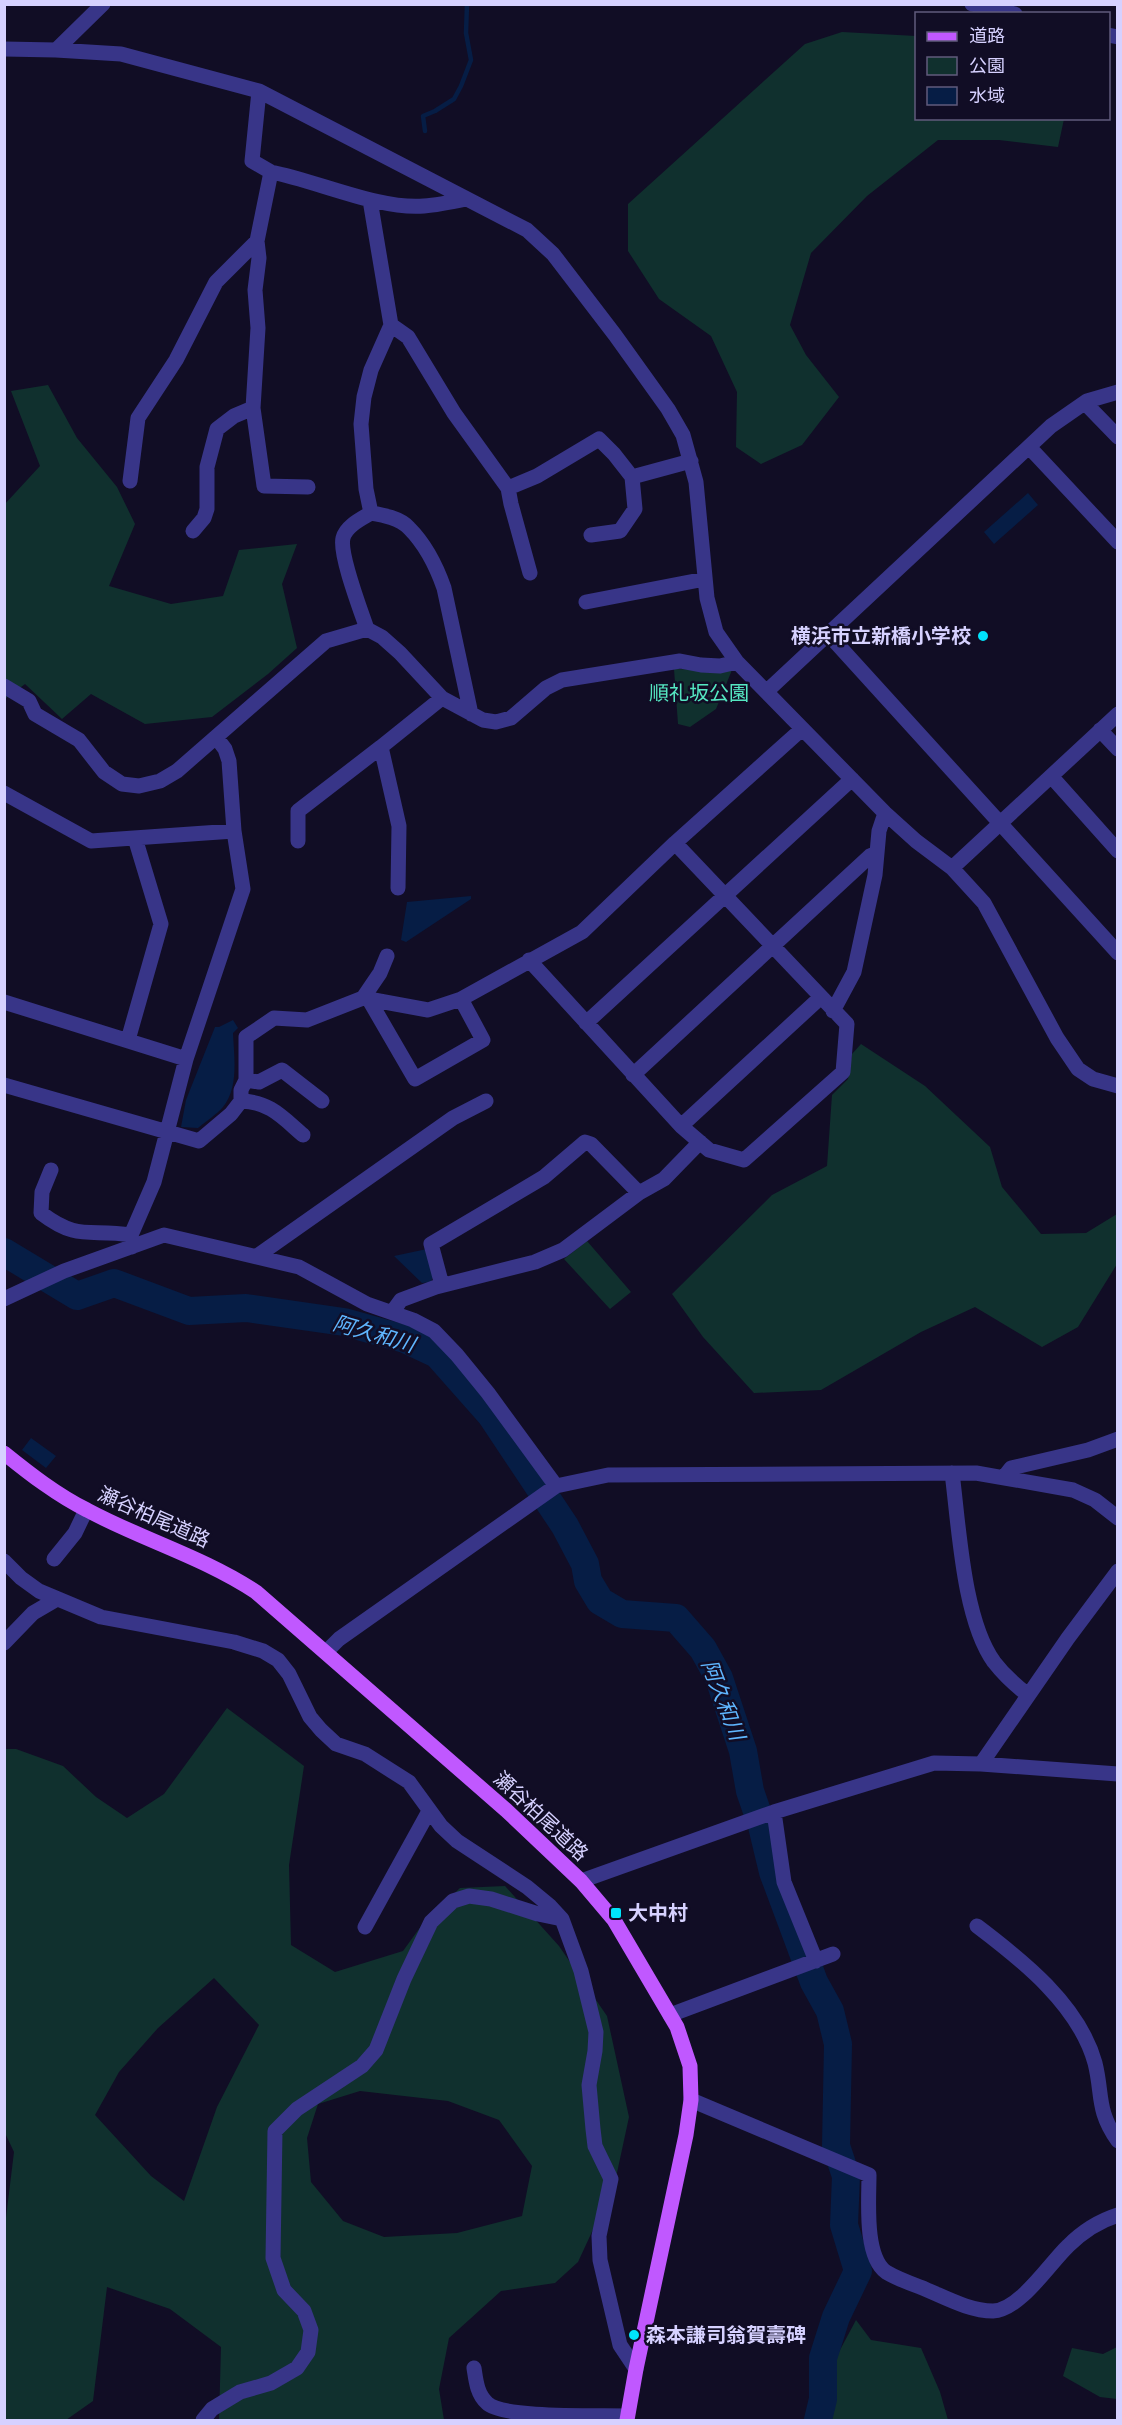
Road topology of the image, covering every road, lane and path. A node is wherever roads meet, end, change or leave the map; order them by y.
1 (103, 4) edge
2 (972, 4) edge
3 (1006, 12) edge
4 (4, 49) edge
5 (56, 50) junction
6 (259, 91) junction
7 (271, 172) junction
8 (466, 199) junction
9 (370, 200) junction
10 (257, 241) junction
11 (392, 325) junction
12 (1118, 392) edge
13 (1085, 403) junction
14 (254, 408) junction
15 (1118, 437) edge
16 (1029, 448) junction
17 (692, 461) junction
18 (632, 477) junction
19 (130, 481) dead end
20 (308, 487) dead end
21 (508, 488) junction
22 (370, 513) junction
23 (193, 531) dead end
24 (591, 535) dead end
25 (1118, 542) edge
26 (530, 573) dead end
27 (705, 579) junction
28 (586, 602) dead end
29 (367, 629) junction
30 (829, 635) junction
31 (737, 662) junction
32 (4, 687) edge
33 (767, 691) junction
34 (442, 698) junction
35 (471, 714) junction
36 (1118, 714) edge
37 (802, 729) junction
38 (1100, 730) junction
39 (216, 737) junction
40 (381, 747) junction
41 (1118, 749) edge
42 (1051, 776) junction
43 (852, 779) junction
44 (4, 793) edge
45 (885, 813) junction
46 (1000, 824) junction
47 (234, 831) junction
48 (135, 838) junction
49 (298, 841) dead end
50 (675, 843) junction
51 (1118, 851) edge
52 (877, 853) junction
53 (952, 868) junction
54 (398, 888) dead end
55 (724, 895) junction
56 (772, 946) junction
57 (1118, 953) edge
58 (387, 956) dead end
59 (529, 960) junction
60 (821, 997) junction
61 (365, 998) junction
62 (461, 999) junction
63 (4, 1002) edge
64 (833, 1011) junction
65 (586, 1023) junction
66 (128, 1040) junction
67 (186, 1059) junction
68 (633, 1076) junction
69 (246, 1080) junction
70 (4, 1084) edge
71 (1116, 1084) edge
72 (241, 1101) junction
73 (322, 1101) dead end
74 (486, 1101) dead end
75 (681, 1126) junction
76 (167, 1132) junction
77 (303, 1135) dead end
78 (700, 1142) junction
79 (51, 1170) dead end
80 (639, 1193) junction
81 (131, 1241) junction
82 (257, 1256) junction
83 (442, 1285) junction
84 (4, 1299) edge
85 (393, 1311) junction
86 (1118, 1439) edge
87 (4, 1453) edge
88 (952, 1473) junction
89 (1004, 1477) junction
90 (553, 1489) junction
91 (86, 1510) junction
92 (1118, 1518) edge
93 (54, 1559) dead end
94 (4, 1561) edge
95 (1118, 1571) edge
96 (57, 1599) junction
97 (4, 1642) edge
98 (326, 1652) junction
99 (1028, 1695) junction
100 (981, 1764) junction
101 (1118, 1774) edge
102 (429, 1811) junction
103 (770, 1814) junction
104 (581, 1881) junction
105 (562, 1919) junction
106 (977, 1926) dead end
107 (365, 1927) dead end
108 (833, 1954) dead end
109 (816, 1960) junction
110 (670, 2015) junction
111 (691, 2100) junction
112 (1118, 2141) edge
113 (1118, 2215) edge
114 (474, 2368) dead end
115 (636, 2369) junction
116 (517, 2417) edge
117 (627, 2418) edge
118 (203, 2421) edge

1 - 5 street
2 - 3 street
4 - 5 street
5 - 6 street
6 - 7 street
6 - 8 street
7 - 9 street
7 - 10 street
8 - 9 street
8 - 17 street
9 - 11 street
10 - 14 street
10 - 19 street
11 - 21 street
11 - 22 street
12 - 13 street
13 - 15 street
13 - 16 street
14 - 20 street
14 - 23 street
16 - 25 street
16 - 30 street
17 - 18 street
17 - 27 street
18 - 21 street
18 - 24 street
21 - 26 street
22 - 29 street
22 - 35 street
27 - 28 street
27 - 31 street
29 - 34 street
29 - 39 street
30 - 33 street
30 - 46 street
31 - 33 street
31 - 35 street
32 - 39 street
33 - 37 street
34 - 35 street
34 - 40 street
36 - 38 street
37 - 43 street
37 - 50 street
38 - 41 street
38 - 42 street
39 - 47 street
40 - 49 street
40 - 54 street
42 - 46 street
42 - 51 street
43 - 45 street
43 - 55 street
44 - 48 street
45 - 52 street
45 - 53 street
46 - 53 street
46 - 57 street
47 - 48 street
47 - 67 street
48 - 66 street
50 - 55 street
50 - 59 street
52 - 56 street
52 - 64 street
53 - 71 street
55 - 56 street
55 - 65 street
56 - 60 street
56 - 68 street
58 - 61 street
59 - 62 street
59 - 65 street
60 - 64 street
60 - 75 street
61 - 62 street
61 - 62 street
61 - 69 street
63 - 66 street
64 - 78 street
65 - 68 street
66 - 67 street
67 - 76 street
68 - 75 street
69 - 72 street
69 - 73 street
70 - 76 street
72 - 76 street
72 - 77 street
74 - 82 street
75 - 78 street
76 - 81 street
78 - 80 street
79 - 81 street
80 - 83 street
80 - 83 street
81 - 82 street
81 - 84 street
82 - 85 street
83 - 85 street
85 - 90 street
86 - 89 street
87 - 91 main road, 瀬谷柏尾道路
88 - 89 street
88 - 90 street
88 - 99 street
89 - 92 street
90 - 98 street
91 - 93 street
91 - 98 main road, 瀬谷柏尾道路
94 - 96 street
95 - 99 street
96 - 97 street
96 - 102 street
98 - 104 main road, 瀬谷柏尾道路
99 - 100 street
100 - 101 street
100 - 103 street
102 - 105 street
102 - 107 street
103 - 104 street
103 - 109 street
104 - 110 main road, 瀬谷柏尾道路
105 - 115 street
105 - 118 street
106 - 112 street
108 - 109 street
109 - 110 street
110 - 111 main road, 瀬谷柏尾道路
111 - 113 street
111 - 115 main road, 瀬谷柏尾道路
114 - 116 street
115 - 117 main road, 瀬谷柏尾道路
116 - 117 street

